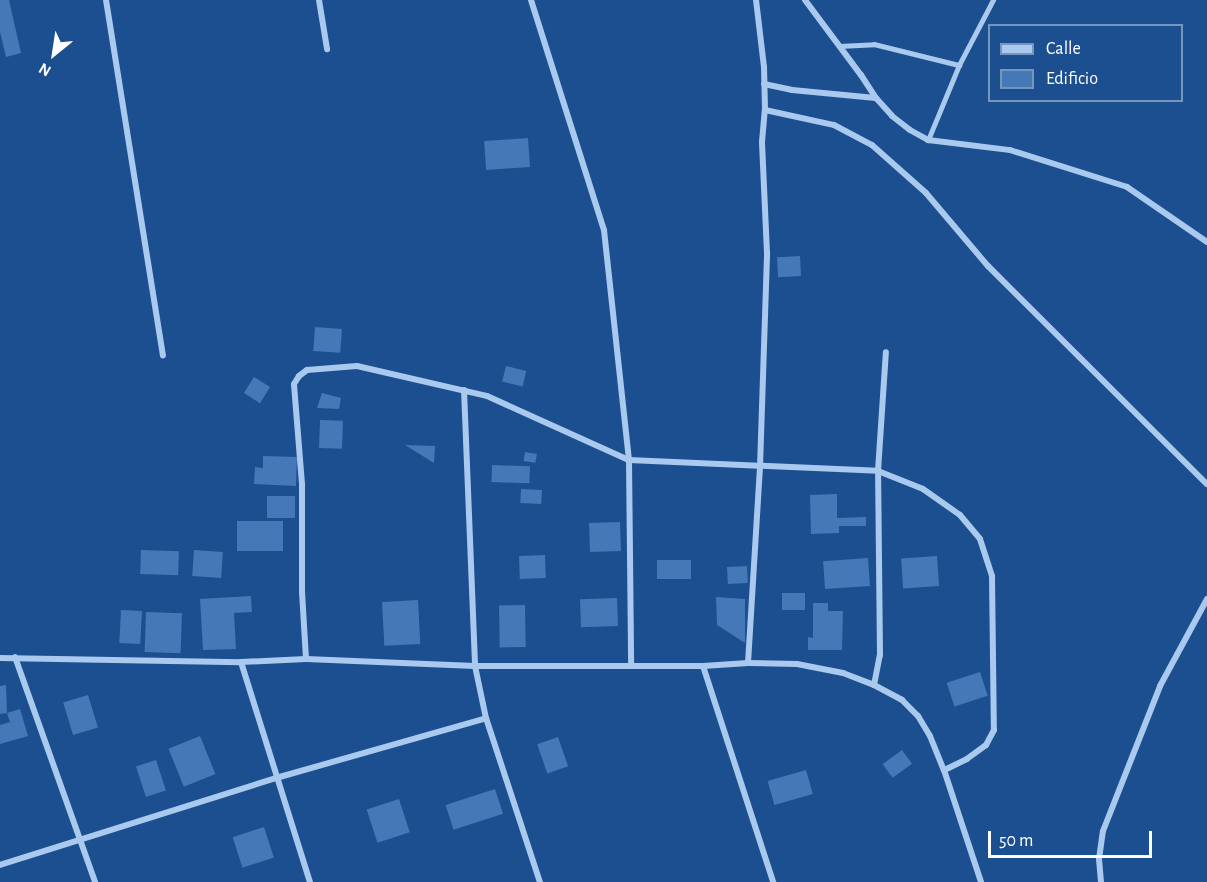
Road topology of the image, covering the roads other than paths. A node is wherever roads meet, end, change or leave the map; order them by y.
1 (105, 0) edge
2 (319, 0) edge
3 (531, 0) edge
4 (756, 0) edge
5 (805, 0) edge
6 (993, 0) edge
7 (839, 45) junction
8 (327, 49) dead end
9 (959, 65) junction
10 (764, 84) junction
11 (876, 98) junction
12 (765, 110) junction
13 (928, 140) junction
14 (1207, 242) edge
15 (886, 352) dead end
16 (163, 355) dead end
17 (464, 390) junction
18 (629, 460) junction
19 (760, 467) junction
20 (878, 471) junction
21 (1207, 483) edge
22 (1207, 598) edge
23 (15, 657) junction
24 (0, 658) edge
25 (306, 659) junction
26 (242, 662) junction
27 (748, 663) junction
28 (631, 665) junction
29 (475, 666) junction
30 (703, 666) junction
31 (874, 685) junction
32 (486, 718) junction
33 (944, 770) junction
34 (276, 778) junction
35 (81, 839) junction
36 (0, 865) edge
37 (95, 882) edge
38 (310, 882) edge
39 (540, 882) edge
40 (773, 882) edge
41 (981, 882) edge
42 (1101, 882) edge

1 - 16 street
2 - 8 street
3 - 18 street
4 - 10 street
5 - 7 street
6 - 9 lane
7 - 9 lane
7 - 11 street
9 - 13 lane
10 - 11 street
10 - 12 street
11 - 13 street
12 - 19 street
12 - 21 street
13 - 14 street
15 - 20 street
17 - 18 street
17 - 25 street
17 - 29 street
18 - 19 street
18 - 28 street
19 - 20 street
19 - 27 street
20 - 31 street
20 - 33 street
22 - 42 street
23 - 24 street
23 - 26 street
23 - 35 street
25 - 26 street
25 - 29 street
26 - 34 street
27 - 30 street
27 - 31 street
28 - 29 street
28 - 30 street
29 - 32 street
30 - 40 street
31 - 33 street
32 - 34 street
32 - 39 street
33 - 41 street
34 - 35 street
34 - 38 street
35 - 36 street
35 - 37 street

